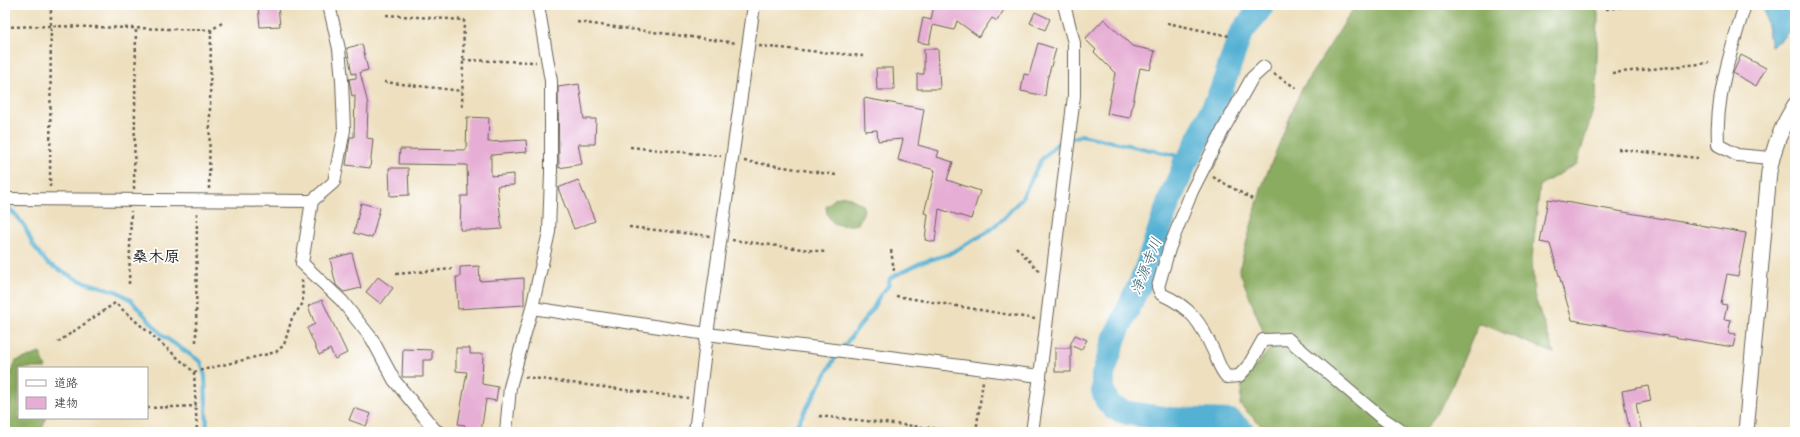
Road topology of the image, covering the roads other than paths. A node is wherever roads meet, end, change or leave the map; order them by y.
1 (329, 5) edge
2 (538, 5) edge
3 (754, 5) edge
4 (1064, 5) edge
5 (1744, 5) edge
6 (1264, 67) road end
7 (1795, 104) edge
8 (1771, 158) junction
9 (5, 199) edge
10 (312, 201) junction
11 (532, 308) junction
12 (707, 334) junction
13 (1040, 376) junction
14 (700, 431) edge
15 (439, 432) edge
16 (506, 432) edge
17 (1032, 432) edge
18 (1403, 432) edge
19 (1746, 432) edge

1 - 10 street
2 - 11 street
3 - 12 street
4 - 13 street
5 - 8 street
6 - 18 street
7 - 8 street
8 - 19 street
9 - 10 street
10 - 15 street
11 - 12 street
11 - 16 street
12 - 13 street
12 - 14 street
13 - 17 street

